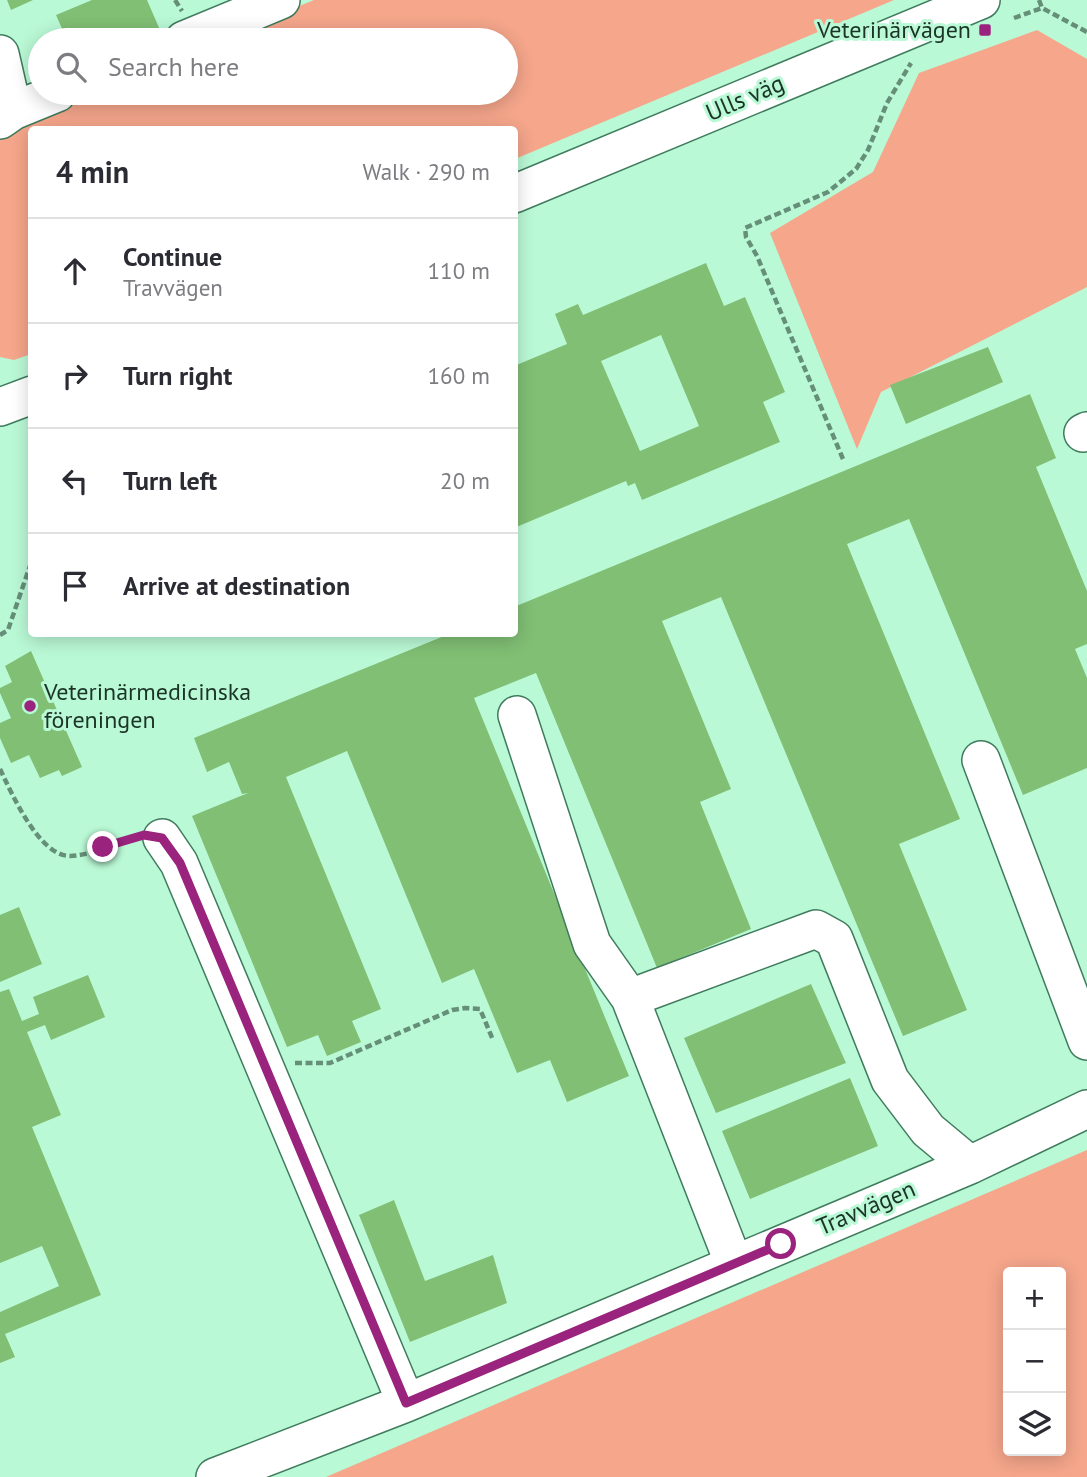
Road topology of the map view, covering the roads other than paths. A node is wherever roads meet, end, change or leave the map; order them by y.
1 (281, 0) edge
2 (978, 0) edge
3 (213, 28) edge
4 (0, 54) edge
5 (30, 105) edge
6 (6, 116) edge
7 (518, 192) edge
8 (28, 396) edge
9 (0, 407) edge
10 (517, 715) dead end
11 (981, 760) dead end
12 (162, 838) road end
13 (630, 998) junction
14 (1087, 1041) edge
15 (1087, 1109) edge
16 (970, 1165) junction
17 (734, 1264) junction
18 (406, 1403) junction
19 (215, 1477) edge

1 - 3 street
2 - 7 street, Ulls väg
4 - 6 street
5 - 6 street
8 - 9 street
10 - 13 street
11 - 14 street
12 - 18 street
13 - 16 street
13 - 17 street
15 - 16 street, Travvägen
16 - 17 street, Travvägen
17 - 18 street, Travvägen
18 - 19 street, Travvägen

